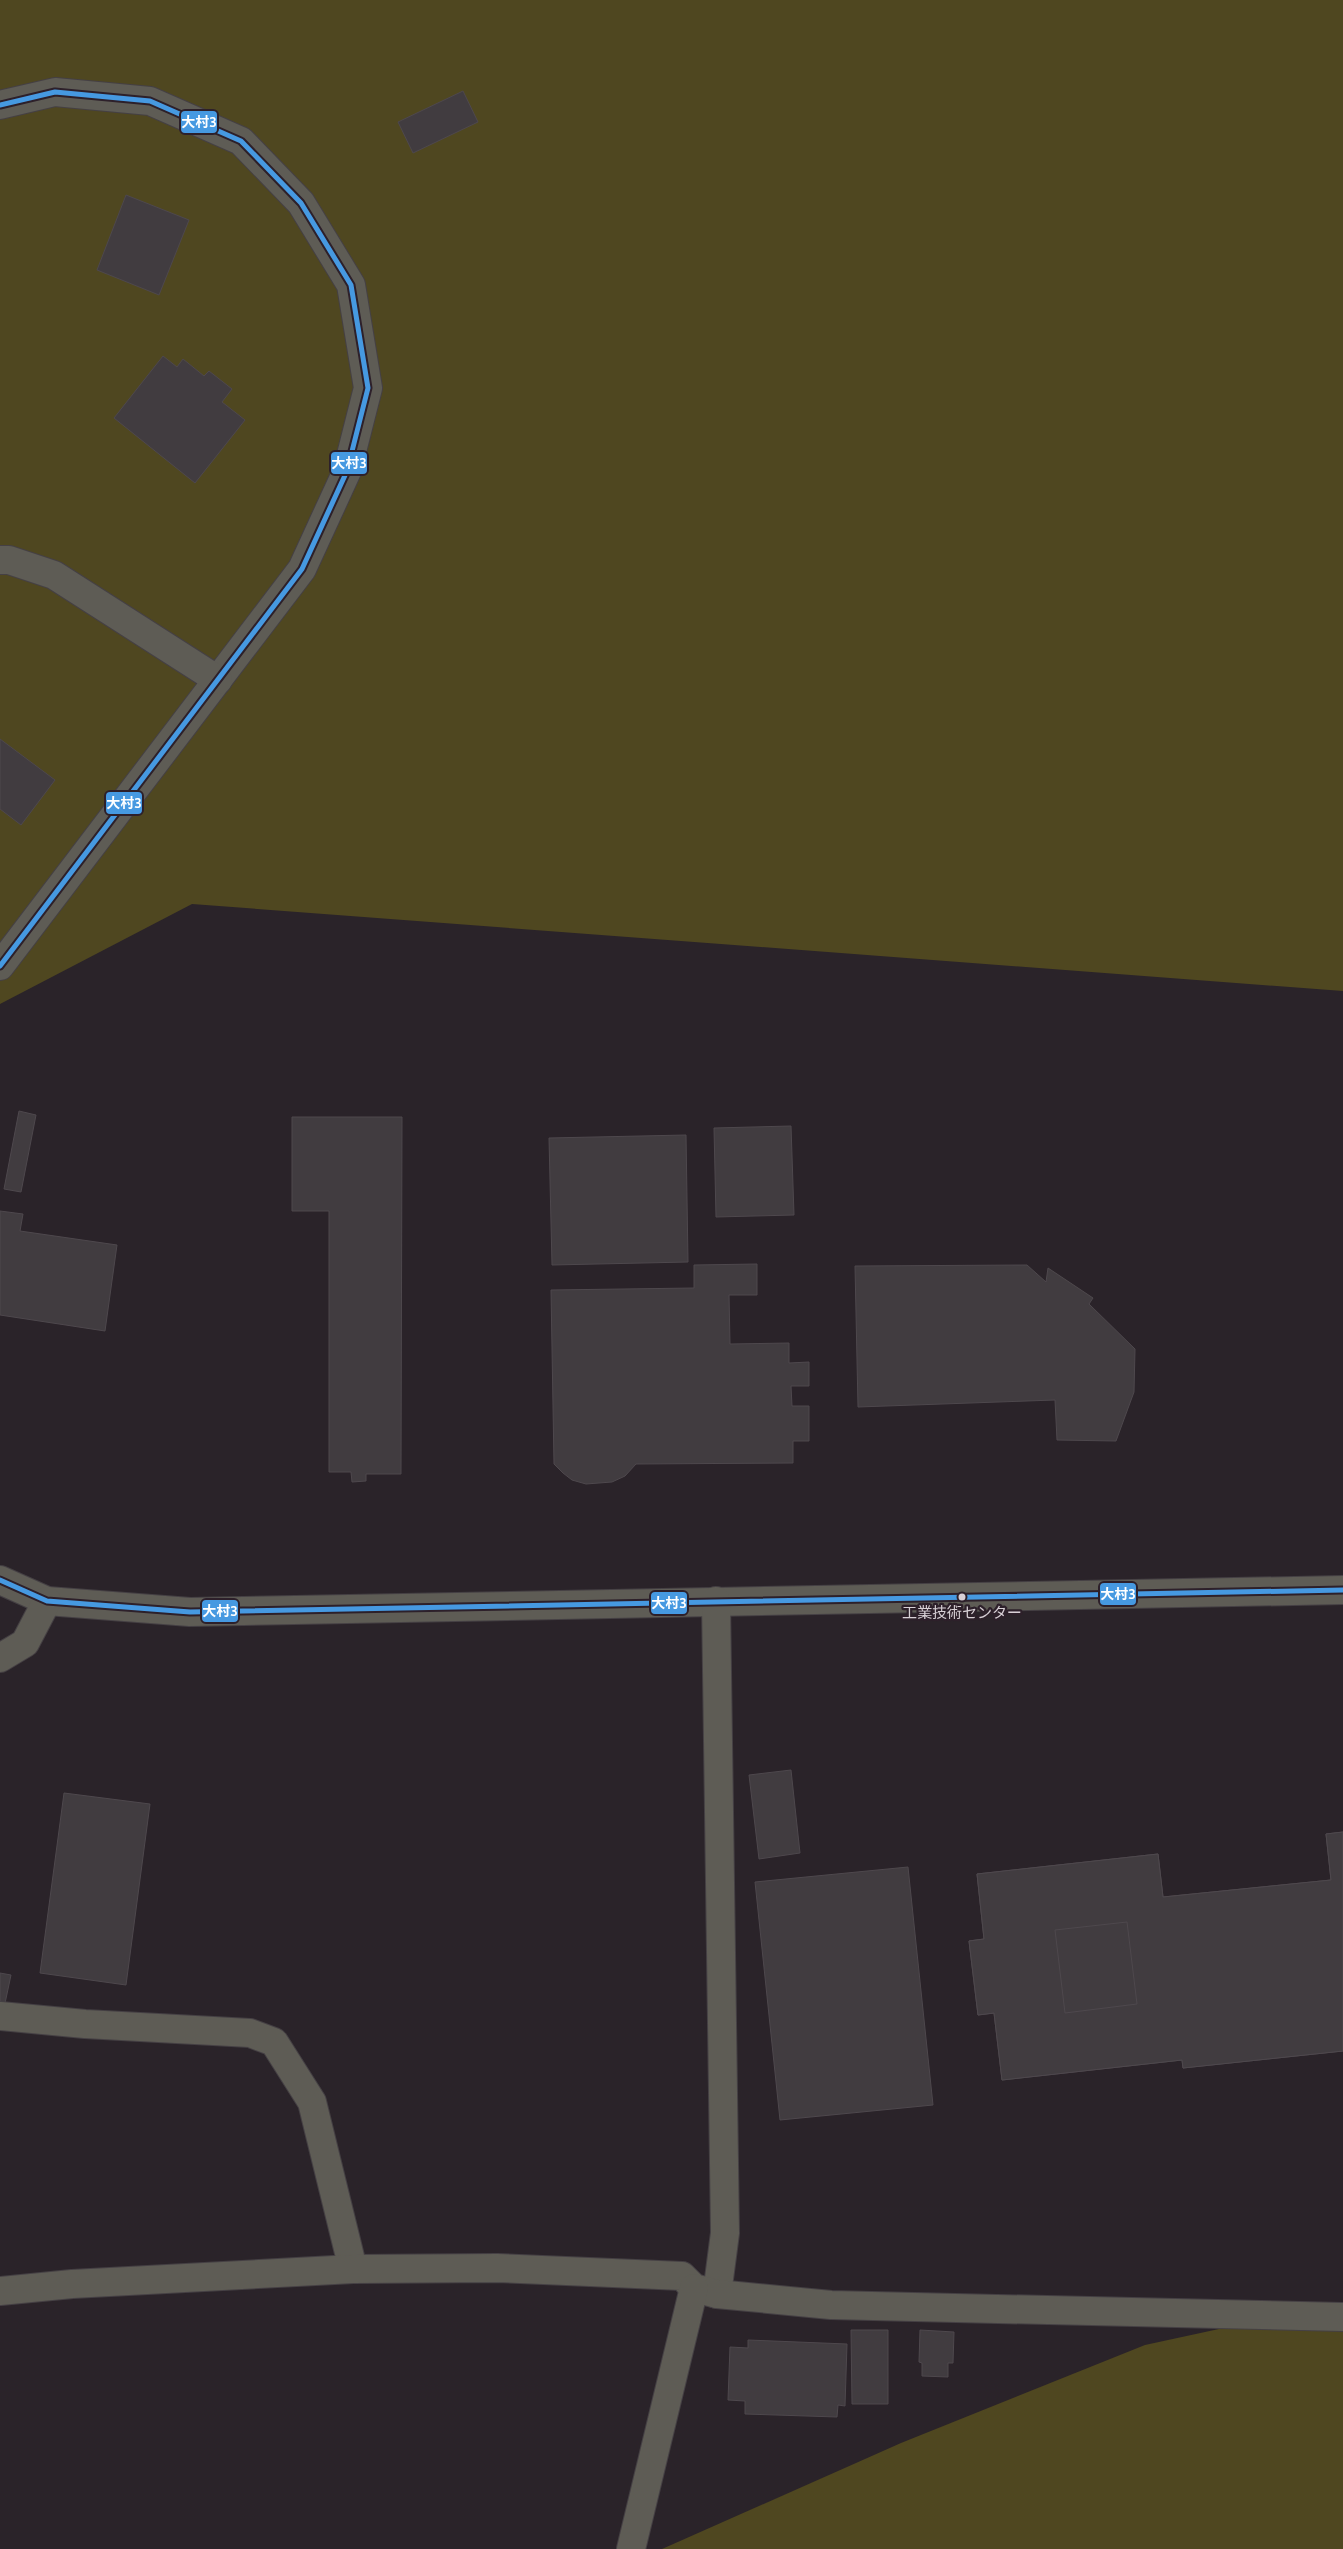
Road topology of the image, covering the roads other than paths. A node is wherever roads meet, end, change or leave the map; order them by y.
1 (0, 105) edge
2 (0, 560) edge
3 (218, 680) junction
4 (0, 966) edge
5 (0, 1580) edge
6 (1343, 1590) edge
7 (47, 1601) junction
8 (716, 1601) junction
9 (0, 1658) edge
10 (0, 2016) edge
11 (353, 2269) junction
12 (0, 2291) edge
13 (706, 2291) junction
14 (1343, 2317) edge
15 (631, 2549) edge

1 - 3 street
2 - 3 street
3 - 4 street
5 - 7 street
6 - 8 street
7 - 8 street
7 - 9 street
8 - 13 street
10 - 11 street
11 - 12 street
11 - 13 street
13 - 14 street
13 - 15 street

